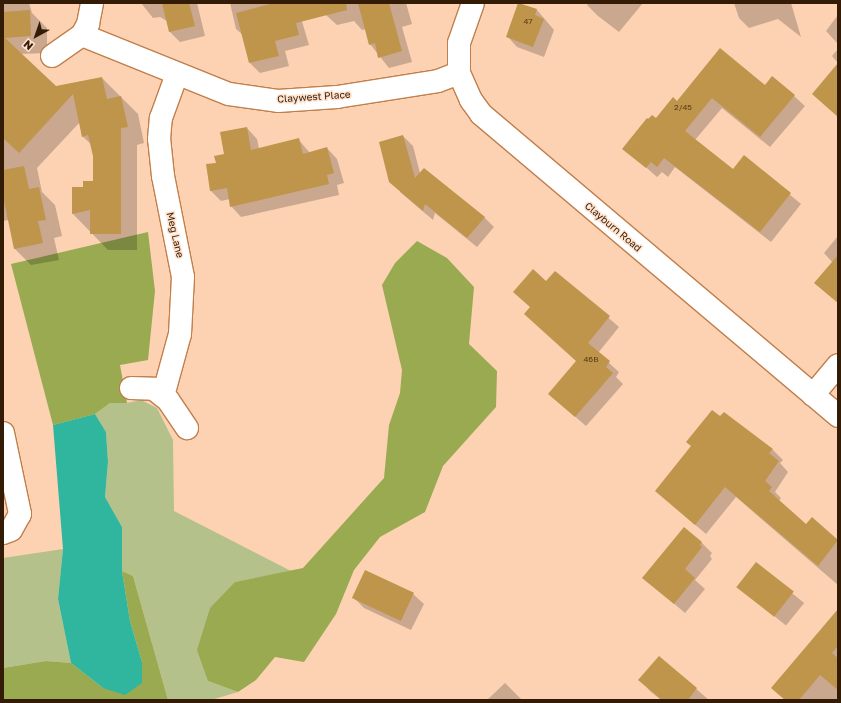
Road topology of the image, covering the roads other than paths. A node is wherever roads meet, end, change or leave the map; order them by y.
1 (92, 3) edge
2 (473, 3) edge
3 (82, 35) junction
4 (52, 56) dead end
5 (459, 73) junction
6 (177, 74) junction
7 (838, 365) edge
8 (131, 388) dead end
9 (813, 395) junction
10 (163, 396) junction
11 (838, 416) edge
12 (187, 428) dead end
13 (3, 433) edge
14 (3, 533) edge

1 - 3 street
2 - 5 street, Clayburn Road
3 - 4 street
3 - 6 street, Claywest Place
5 - 6 street, Claywest Place
5 - 9 street, Clayburn Road
6 - 10 street, Meg Lane
7 - 9 street
8 - 10 street
9 - 11 street, Clayburn Road
10 - 12 street
13 - 14 street

